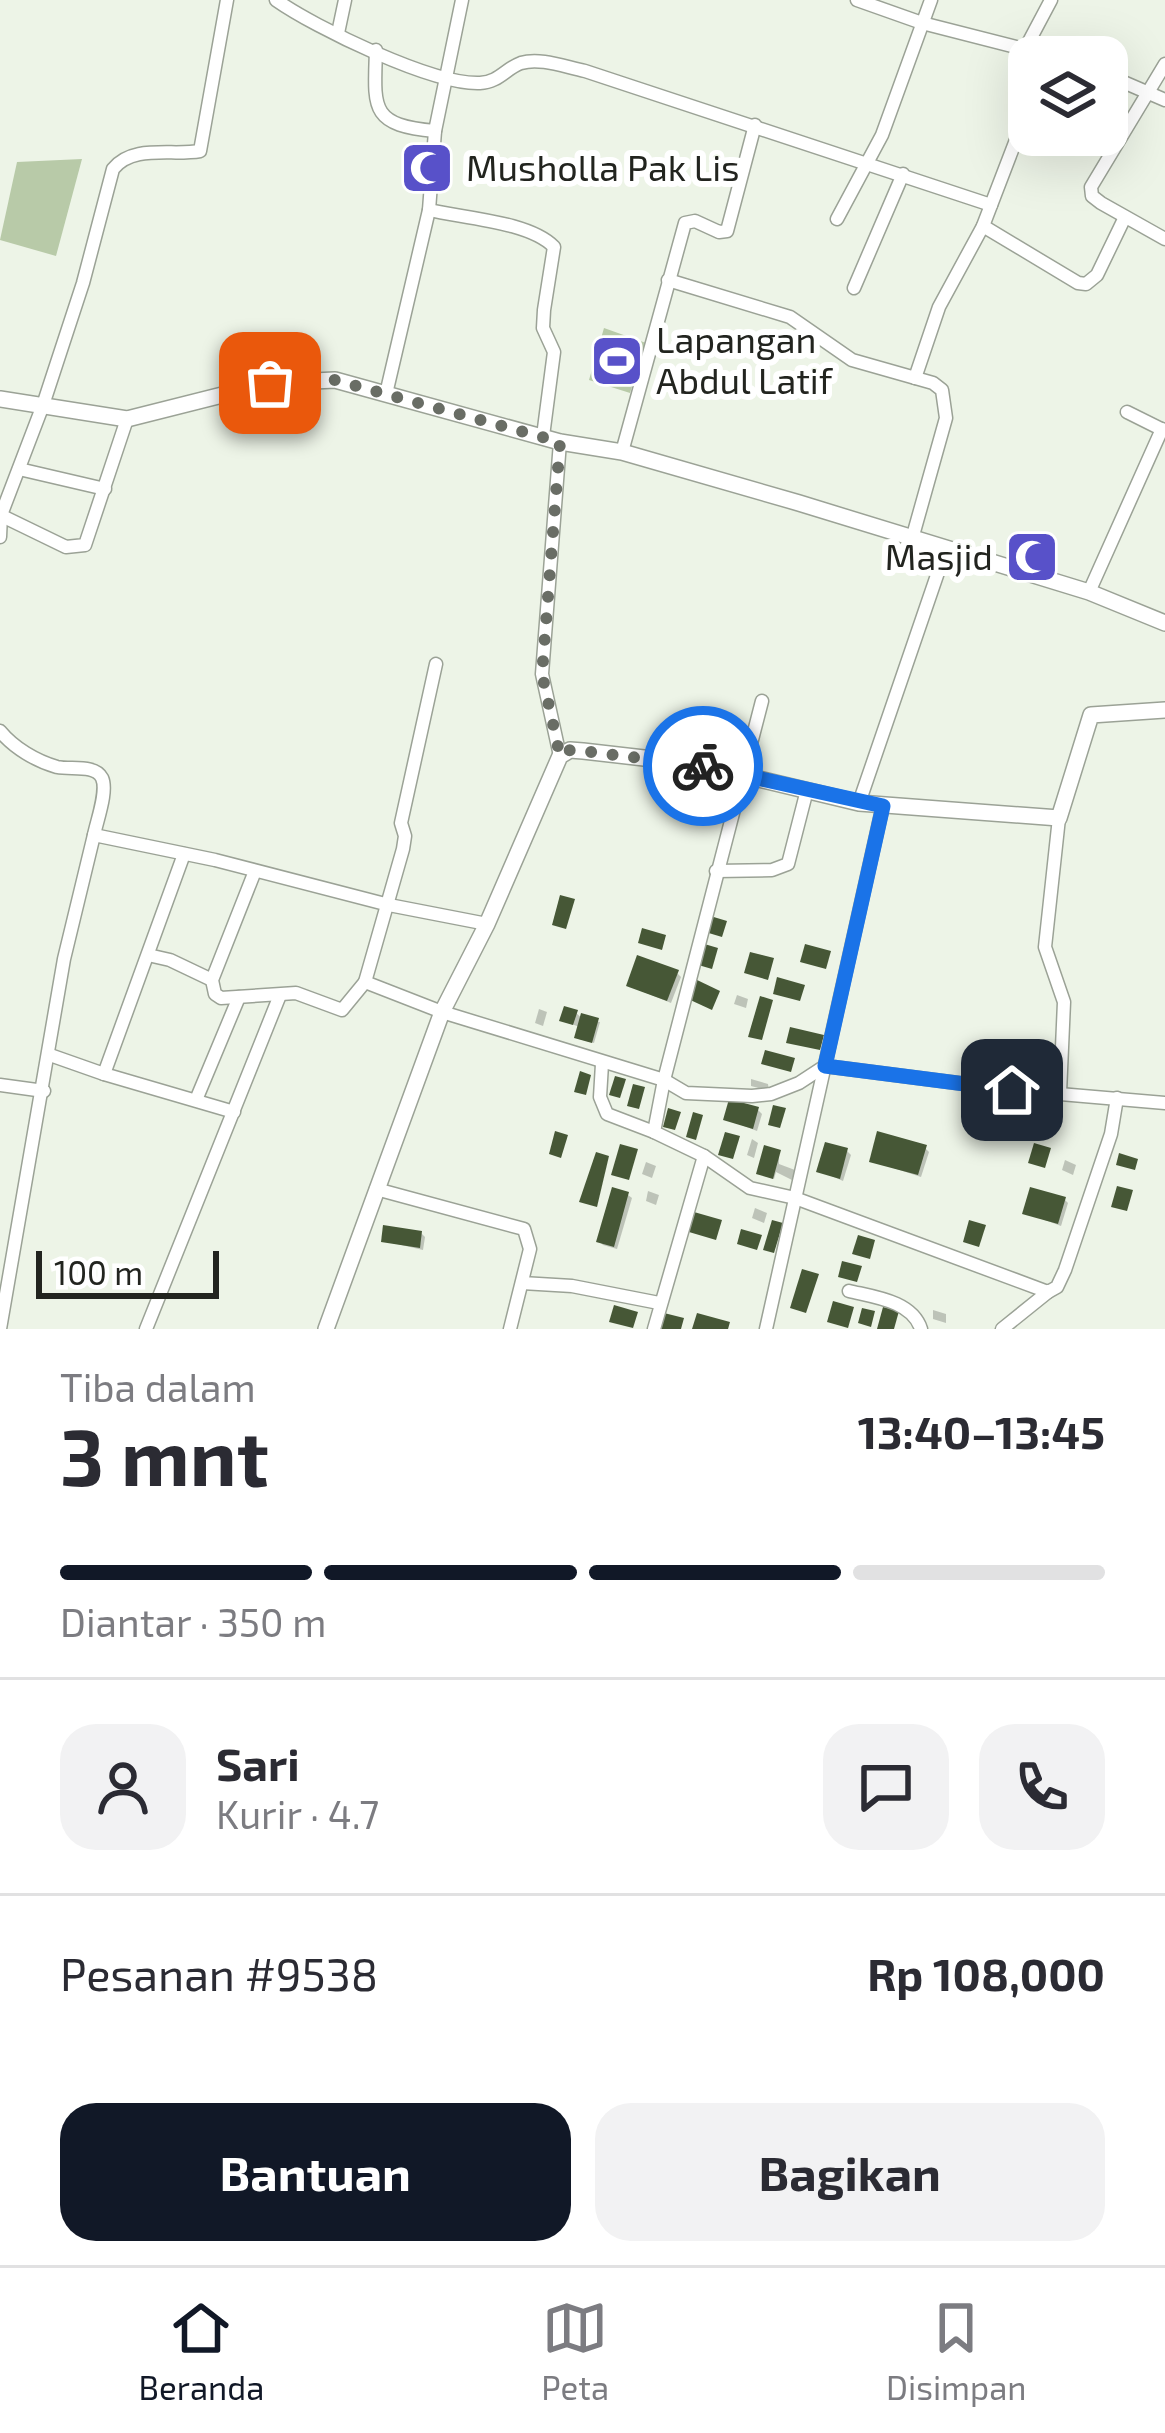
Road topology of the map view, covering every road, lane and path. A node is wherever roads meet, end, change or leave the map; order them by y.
1 (226, 0) edge
2 (276, 0) edge
3 (345, 0) edge
4 (462, 0) edge
5 (857, 0) edge
6 (931, 0) edge
7 (1051, 0) edge
8 (922, 23) junction
9 (338, 33) junction
10 (1032, 36) edge
11 (1008, 45) edge
12 (376, 50) junction
13 (1165, 64) edge
14 (445, 79) junction
15 (1128, 82) edge
16 (1149, 90) junction
17 (1165, 100) edge
18 (755, 125) junction
19 (435, 131) junction
20 (1010, 156) edge
21 (868, 163) junction
22 (903, 174) junction
23 (991, 205) junction
24 (429, 210) junction
25 (1125, 217) junction
26 (837, 219) dead end
27 (983, 226) junction
28 (1165, 239) edge
29 (668, 280) junction
30 (854, 288) dead end
31 (914, 378) junction
32 (386, 394) junction
33 (0, 399) edge
34 (44, 405) junction
35 (1126, 412) dead end
36 (127, 419) junction
37 (1164, 430) edge
38 (552, 439) junction
39 (622, 452) junction
40 (19, 469) junction
41 (105, 489) junction
42 (0, 515) edge
43 (0, 537) edge
44 (913, 538) junction
45 (946, 549) junction
46 (1089, 592) junction
47 (1165, 622) edge
48 (436, 664) dead end
49 (762, 700) dead end
50 (1165, 710) edge
51 (0, 731) edge
52 (560, 756) junction
53 (742, 776) junction
54 (807, 790) junction
55 (859, 802) junction
56 (883, 806) junction
57 (1059, 818) junction
58 (94, 835) junction
59 (184, 854) junction
60 (255, 871) junction
61 (716, 872) junction
62 (389, 905) junction
63 (487, 924) junction
64 (148, 955) junction
65 (212, 980) junction
66 (365, 982) junction
67 (280, 994) junction
68 (239, 997) junction
69 (442, 1012) junction
70 (50, 1055) junction
71 (602, 1064) junction
72 (825, 1066) junction
73 (104, 1074) junction
74 (664, 1080) junction
75 (0, 1085) edge
76 (44, 1091) junction
77 (1060, 1093) junction
78 (1117, 1098) junction
79 (196, 1100) junction
80 (1165, 1103) edge
81 (234, 1112) junction
82 (654, 1132) junction
83 (704, 1156) junction
84 (376, 1190) junction
85 (795, 1198) junction
86 (522, 1283) junction
87 (848, 1291) dead end
88 (1048, 1292) junction
89 (659, 1303) junction
90 (0, 1329) edge
91 (146, 1329) edge
92 (326, 1329) edge
93 (511, 1329) edge
94 (654, 1329) edge
95 (766, 1329) edge
96 (921, 1329) edge
97 (1002, 1329) edge

1 - 34 street
2 - 9 street
3 - 9 street
4 - 14 street
5 - 8 street
6 - 8 street
7 - 10 street
8 - 11 street
8 - 21 street
9 - 12 street
12 - 14 street
12 - 19 street
13 - 16 street
14 - 18 street
14 - 19 street
15 - 16 street
16 - 17 street
16 - 25 street
18 - 21 street
18 - 29 street
19 - 24 street
20 - 23 street
21 - 22 street
21 - 26 street
22 - 23 street
22 - 30 street
23 - 27 street
24 - 32 street
24 - 38 street
25 - 27 street
25 - 28 street
27 - 31 street
29 - 31 street
29 - 39 street
31 - 44 street
32 - 36 street
32 - 38 street
33 - 34 street
34 - 36 street
34 - 40 street
35 - 37 street
36 - 41 street
37 - 46 street
38 - 39 street
38 - 52 street
39 - 44 street
40 - 41 street
40 - 42 street
41 - 42 street
42 - 43 street
44 - 45 street
45 - 46 street
45 - 55 street
46 - 47 street
48 - 62 street
49 - 53 street
50 - 57 street
51 - 58 street
52 - 53 street
52 - 63 street
53 - 54 street
53 - 61 street
54 - 55 street
54 - 61 street
55 - 56 street
56 - 57 street
56 - 72 street
57 - 77 street
58 - 59 street
58 - 70 street
59 - 60 street
59 - 64 street
60 - 62 street
60 - 65 street
61 - 74 street
62 - 63 street
62 - 66 street
63 - 69 street
64 - 65 street
64 - 73 street
65 - 68 street
66 - 67 street
66 - 69 street
67 - 68 street
67 - 81 street
68 - 79 street
69 - 71 street
69 - 84 street
70 - 73 street
70 - 76 street
71 - 74 street
71 - 82 street
72 - 74 street
72 - 77 street
72 - 85 street
73 - 79 street
74 - 82 street
75 - 76 street
76 - 90 street
77 - 78 street
78 - 80 street
78 - 88 street
79 - 81 street
81 - 91 street
82 - 83 street
83 - 85 street
83 - 89 street
84 - 86 street
84 - 92 street
85 - 88 street
85 - 95 street
86 - 89 street
86 - 93 street
87 - 96 street
88 - 97 street
89 - 94 street

